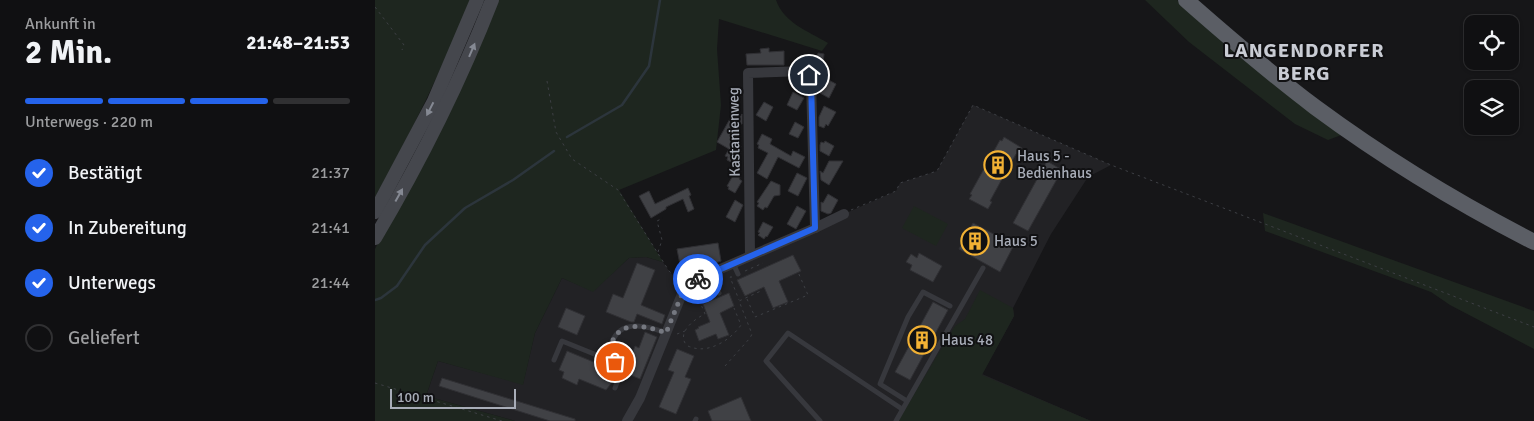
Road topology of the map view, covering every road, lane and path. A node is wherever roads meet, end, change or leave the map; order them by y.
1 (477, 0) edge
2 (492, 0) edge
3 (1186, 0) edge
4 (375, 7) edge
5 (403, 50) dead end
6 (547, 81) dead end
7 (375, 212) edge
8 (843, 214) joint
9 (663, 218) dead end
10 (815, 228) junction
11 (375, 238) edge
12 (1534, 242) edge
13 (658, 252) junction
14 (750, 256) junction
15 (733, 263) junction
16 (763, 263) dead end
17 (983, 268) dead end
18 (798, 272) dead end
19 (710, 273) junction
20 (738, 274) junction
21 (686, 284) junction
22 (763, 290) dead end
23 (719, 293) joint
24 (746, 297) junction
25 (739, 301) junction
26 (950, 306) dead end
27 (734, 308) dead end
28 (1534, 327) edge
29 (666, 333) junction
30 (554, 360) dead end
31 (609, 360) junction
32 (725, 366) dead end
33 (375, 383) edge
34 (615, 388) dead end
35 (907, 401) junction
36 (902, 409) junction
37 (492, 420) edge
38 (502, 421) edge
39 (627, 421) edge
40 (820, 421) edge
41 (896, 421) edge

1 -> 7 main road
11 -> 2 main road
3 - 12 highway
4 - 5 path
6 - 13 path
8 - 10 street
8 - 28 path
9 - 13 path
10 - 14 street
10 - 14 street, Kastanienweg
13 - 21 path
14 - 15 street
15 - 19 street
15 - 20 lane
16 - 20 path
17 - 35 lane
18 - 24 path
19 - 21 street
19 - 23 lane
20 - 25 path
21 - 29 street
22 - 24 path
23 - 27 path
24 - 25 path
25 - 32 path
26 - 35 lane
29 - 31 lane
29 - 39 street
30 - 31 lane
31 - 34 lane
33 - 37 path
35 - 36 lane
36 - 40 lane
36 - 41 lane
37 - 38 path

